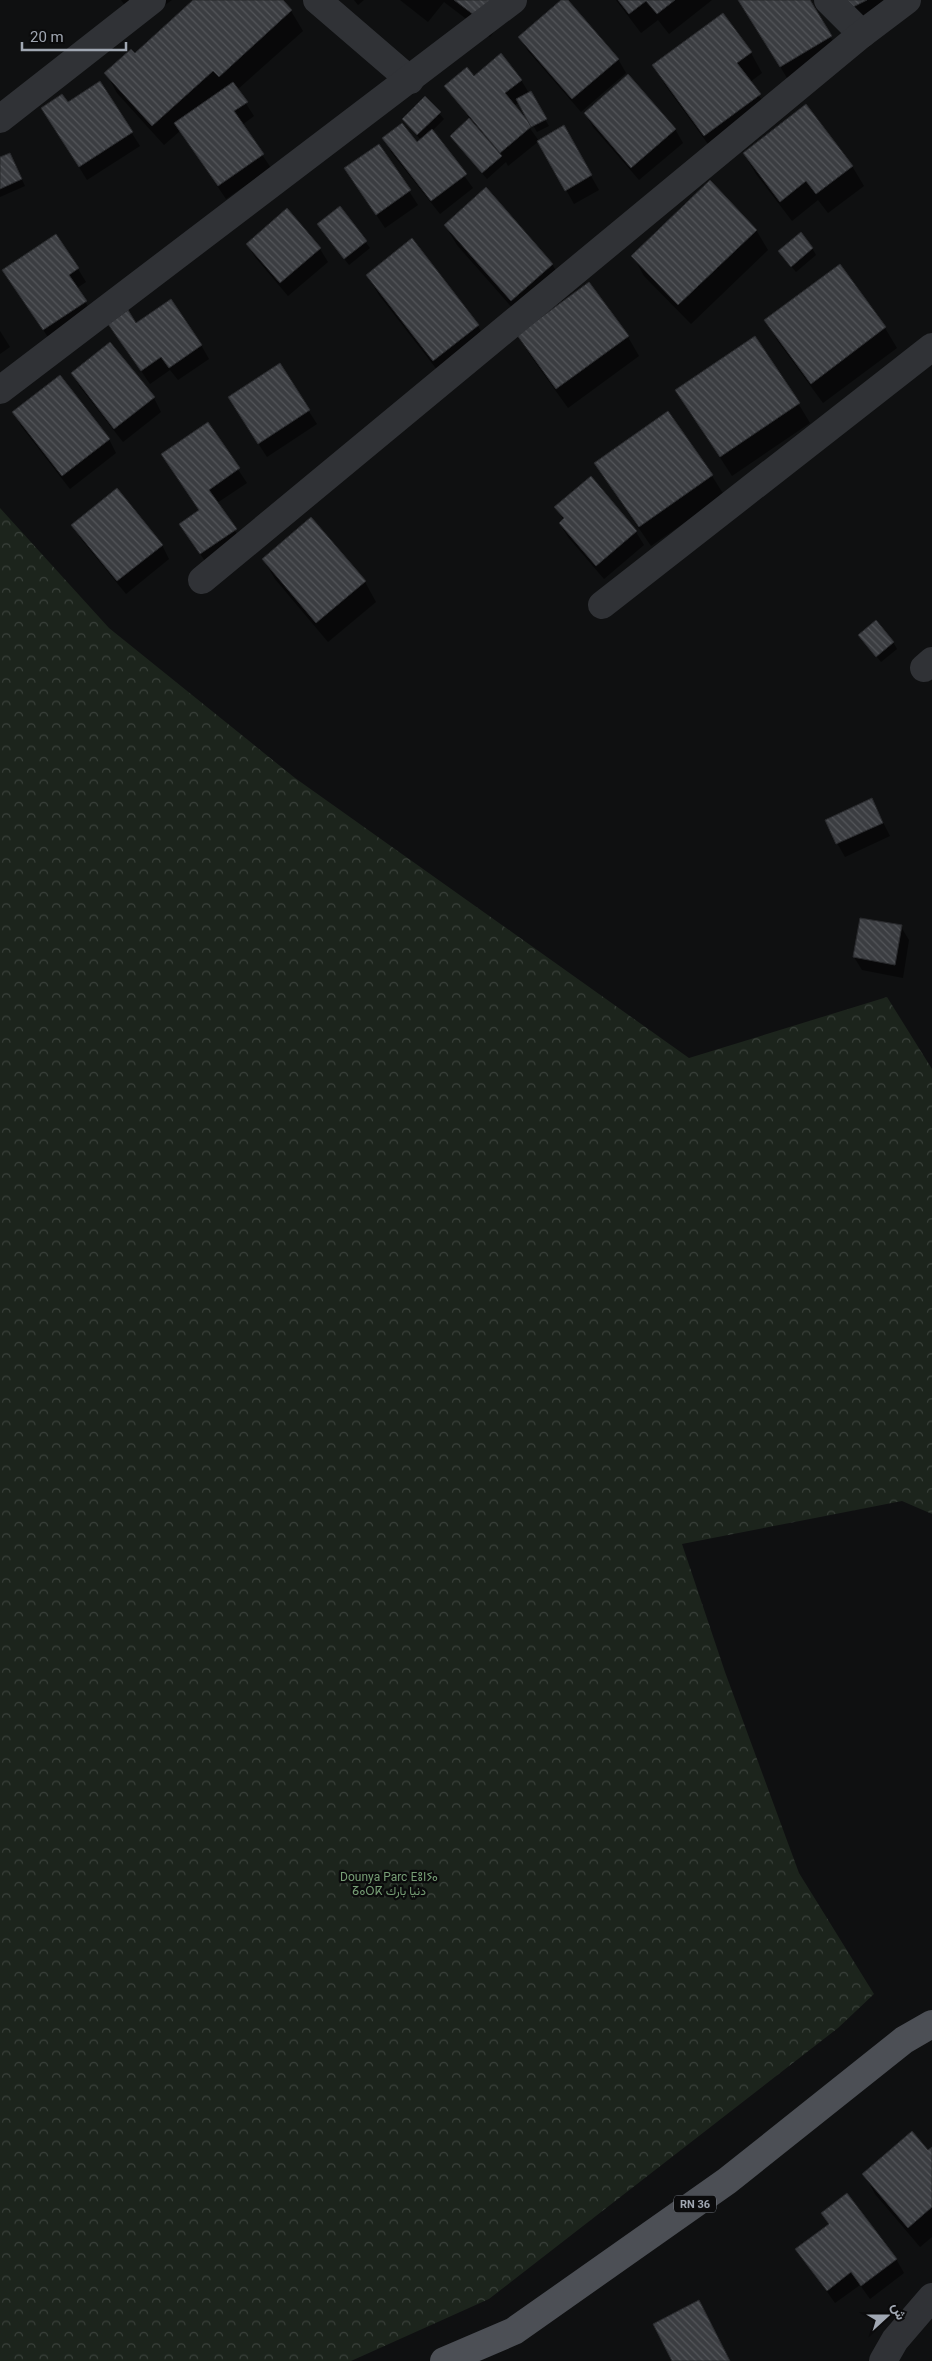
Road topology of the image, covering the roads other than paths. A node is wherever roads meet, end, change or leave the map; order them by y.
1 (152, 0) edge
2 (317, 0) edge
3 (513, 0) edge
4 (828, 0) edge
5 (907, 0) edge
6 (862, 34) junction
7 (410, 80) junction
8 (0, 119) edge
9 (932, 347) edge
10 (0, 390) edge
11 (202, 580) dead end
12 (602, 605) dead end
13 (932, 2024) edge
14 (932, 2297) edge
15 (444, 2361) edge
16 (883, 2361) edge

1 - 8 street
2 - 7 street
3 - 7 street
4 - 6 street
5 - 6 street
6 - 11 street
7 - 10 street
9 - 12 street
13 - 15 main road, RN 36
14 - 16 street

